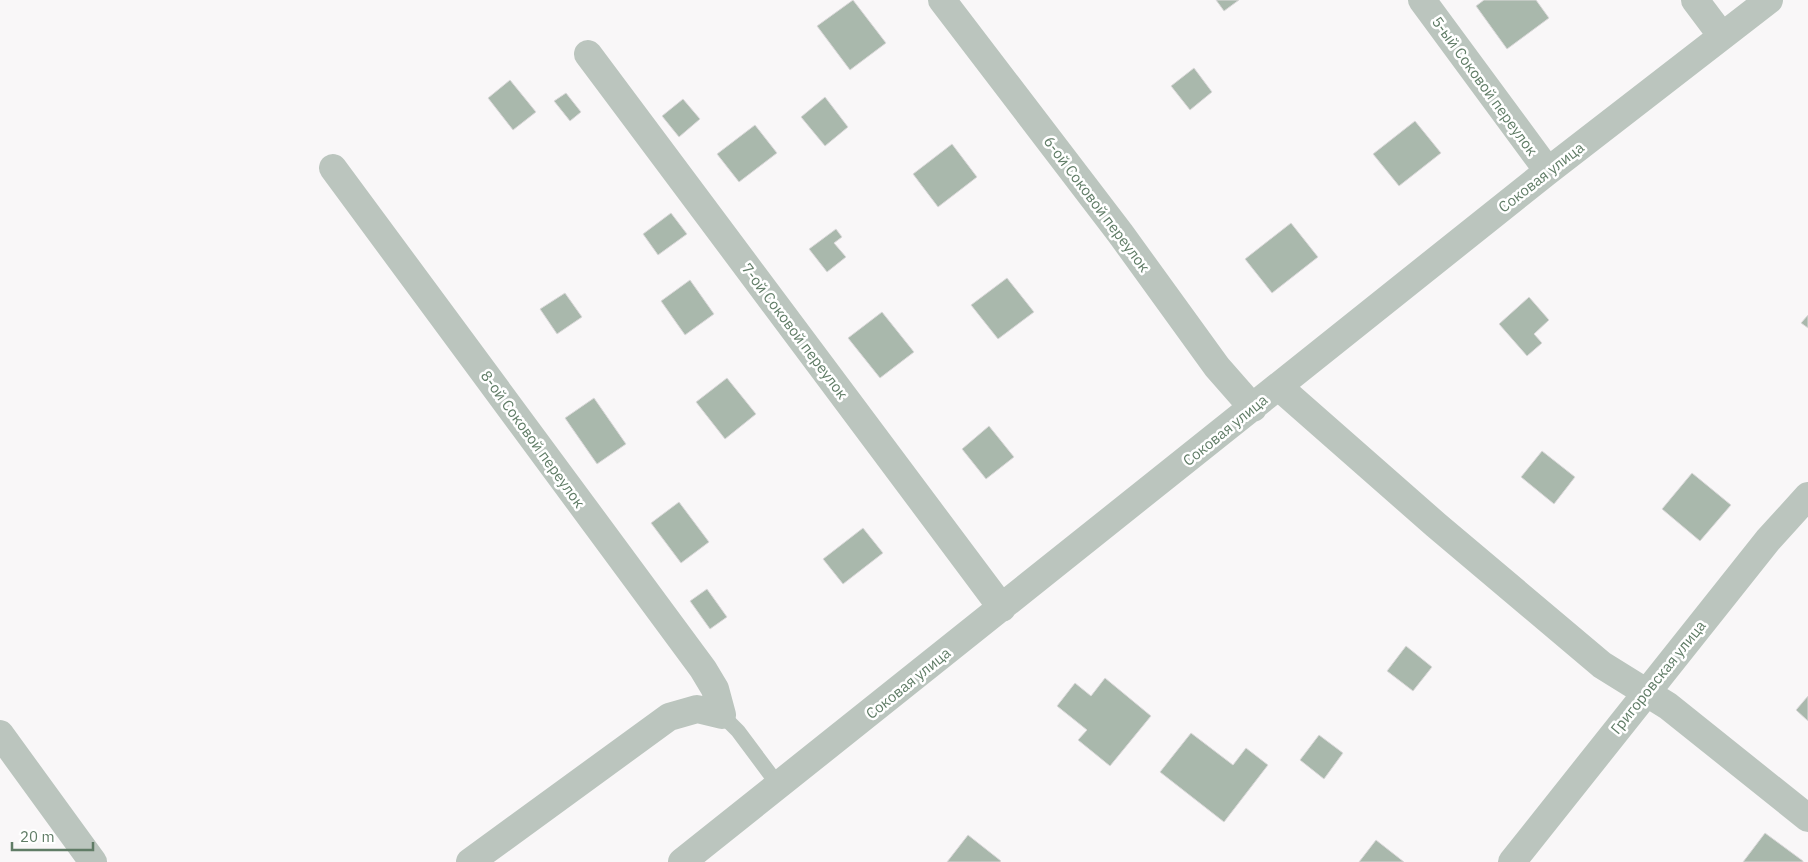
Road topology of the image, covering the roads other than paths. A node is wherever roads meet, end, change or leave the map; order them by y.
1 (942, 0) edge
2 (1422, 0) edge
3 (1694, 0) edge
4 (1769, 0) edge
5 (1722, 36) junction
6 (588, 54) dead end
7 (333, 168) dead end
8 (1548, 171) junction
9 (1279, 387) junction
10 (1253, 408) junction
11 (1808, 496) edge
12 (1002, 608) junction
13 (1645, 693) junction
14 (722, 715) junction
15 (0, 734) edge
16 (779, 786) junction
17 (1808, 818) edge
18 (93, 862) edge
19 (470, 862) edge
20 (682, 862) edge
21 (1512, 862) edge

1 - 10 street, 6-ой Соковой переулок
2 - 8 street, 5-ый Соковой переулок
3 - 5 street
4 - 5 street, Соковая улица
5 - 8 street, Соковая улица
6 - 12 street, 7-ой Соковой переулок
7 - 14 street, 8-ой Соковой переулок
8 - 9 street, Соковая улица
9 - 10 street, Соковая улица
9 - 13 street
10 - 12 street, Соковая улица
11 - 13 street, Григоровская улица
12 - 16 street, Соковая улица
13 - 17 street
13 - 21 street, Григоровская улица
14 - 16 lane
14 - 19 street
15 - 18 street
16 - 20 street, Соковая улица

